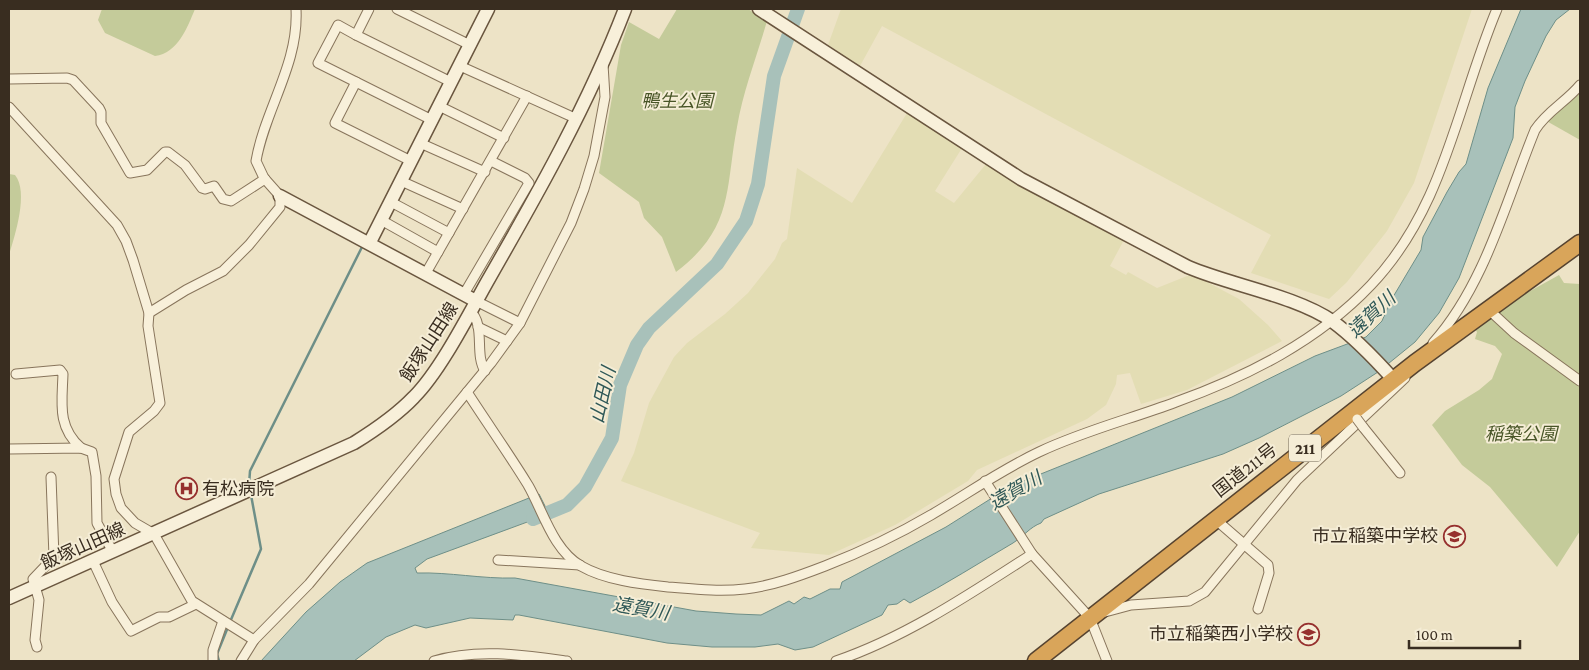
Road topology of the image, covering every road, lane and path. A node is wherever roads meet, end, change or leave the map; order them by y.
1 (296, 9) edge
2 (369, 9) edge
3 (397, 9) edge
4 (488, 9) edge
5 (625, 9) edge
6 (758, 9) edge
7 (1497, 9) edge
8 (356, 34) junction
9 (470, 45) junction
10 (604, 64) junction
11 (460, 66) junction
12 (9, 79) edge
13 (356, 82) junction
14 (451, 82) junction
15 (1580, 85) edge
16 (527, 96) junction
17 (439, 106) junction
18 (9, 107) edge
19 (577, 119) junction
20 (432, 120) junction
21 (504, 138) junction
22 (420, 143) junction
23 (411, 161) junction
24 (491, 161) junction
25 (485, 172) junction
26 (265, 179) junction
27 (401, 180) junction
28 (280, 196) junction
29 (391, 202) junction
30 (463, 209) junction
31 (382, 220) junction
32 (449, 233) junction
33 (370, 242) junction
34 (1578, 250) edge
35 (438, 252) junction
36 (426, 273) junction
37 (464, 294) junction
38 (473, 306) junction
39 (1488, 309) junction
40 (149, 313) junction
41 (1331, 321) junction
42 (520, 323) junction
43 (478, 328) junction
44 (507, 341) junction
45 (1415, 363) junction
46 (484, 371) junction
47 (16, 374) dead end
48 (1391, 377) junction
49 (1580, 381) edge
50 (467, 392) junction
51 (1354, 416) junction
52 (81, 448) junction
53 (9, 449) edge
54 (1400, 473) dead end
55 (51, 477) dead end
56 (986, 483) junction
57 (1215, 519) junction
58 (154, 534) junction
59 (1243, 545) junction
60 (113, 552) junction
61 (1031, 553) junction
62 (498, 560) dead end
63 (93, 561) junction
64 (580, 565) junction
65 (34, 587) junction
66 (9, 598) edge
67 (196, 604) junction
68 (1258, 609) dead end
69 (1093, 616) junction
70 (227, 623) junction
71 (254, 640) junction
72 (37, 647) dead end
73 (1048, 656) edge
74 (213, 661) edge
75 (241, 661) edge
76 (434, 661) edge
77 (566, 661) edge
78 (836, 661) edge
79 (1036, 661) edge
80 (1107, 661) edge

1 - 26 street
2 - 8 street
3 - 9 street
4 - 9 street
5 - 10 street, 飯塚山田線
6 - 41 street
7 - 41 street
8 - 13 street
8 - 14 street
9 - 11 street
10 - 19 street, 飯塚山田線
10 - 42 street
11 - 14 street
11 - 16 street
12 - 26 street
13 - 20 street
13 - 23 street
14 - 17 street
15 - 45 street
16 - 19 street
16 - 21 street
17 - 20 street
17 - 21 street
18 - 40 street
19 - 38 street, 飯塚山田線
20 - 22 street
21 - 24 street
22 - 23 street
22 - 25 street
23 - 27 street
24 - 25 street
24 - 37 street
25 - 30 street
26 - 28 street
27 - 29 street
27 - 30 street
28 - 33 street
28 - 40 street
29 - 31 street
29 - 32 street
30 - 32 street
31 - 33 street
31 - 35 street
32 - 35 street
33 - 36 street
34 - 39 highway, 国道211号 / 211
35 - 36 street
36 - 37 street
37 - 38 street
38 - 42 street
38 - 43 street
38 - 58 street, 飯塚山田線
39 - 45 highway, 国道211号 / 211
39 - 49 street
40 - 58 street
41 - 48 street
41 - 56 street
42 - 44 street
43 - 44 street
43 - 46 street
44 - 46 street
45 - 48 highway, 国道211号 / 211
45 - 59 street
46 - 50 street
47 - 52 street
48 - 51 highway, 国道211号 / 211
50 - 64 street
50 - 71 street
51 - 54 street, bridge
51 - 57 highway, 国道211号 / 211
52 - 53 street
52 - 60 street
55 - 65 street
56 - 61 street
56 - 64 street
57 - 59 street
57 - 69 highway, 国道211号 / 211
58 - 60 street, 飯塚山田線
58 - 67 street
59 - 68 street
59 - 69 street
60 - 63 street, 飯塚山田線
61 - 69 street
61 - 78 street
62 - 64 street
63 - 65 street, 飯塚山田線
63 - 67 street
65 - 66 street, 飯塚山田線
65 - 72 street
67 - 70 street
69 - 73 highway, 国道211号 / 211
69 - 80 street
70 - 71 street
70 - 74 street
71 - 75 street
73 - 79 highway, 国道211号 / 211
76 - 77 street

